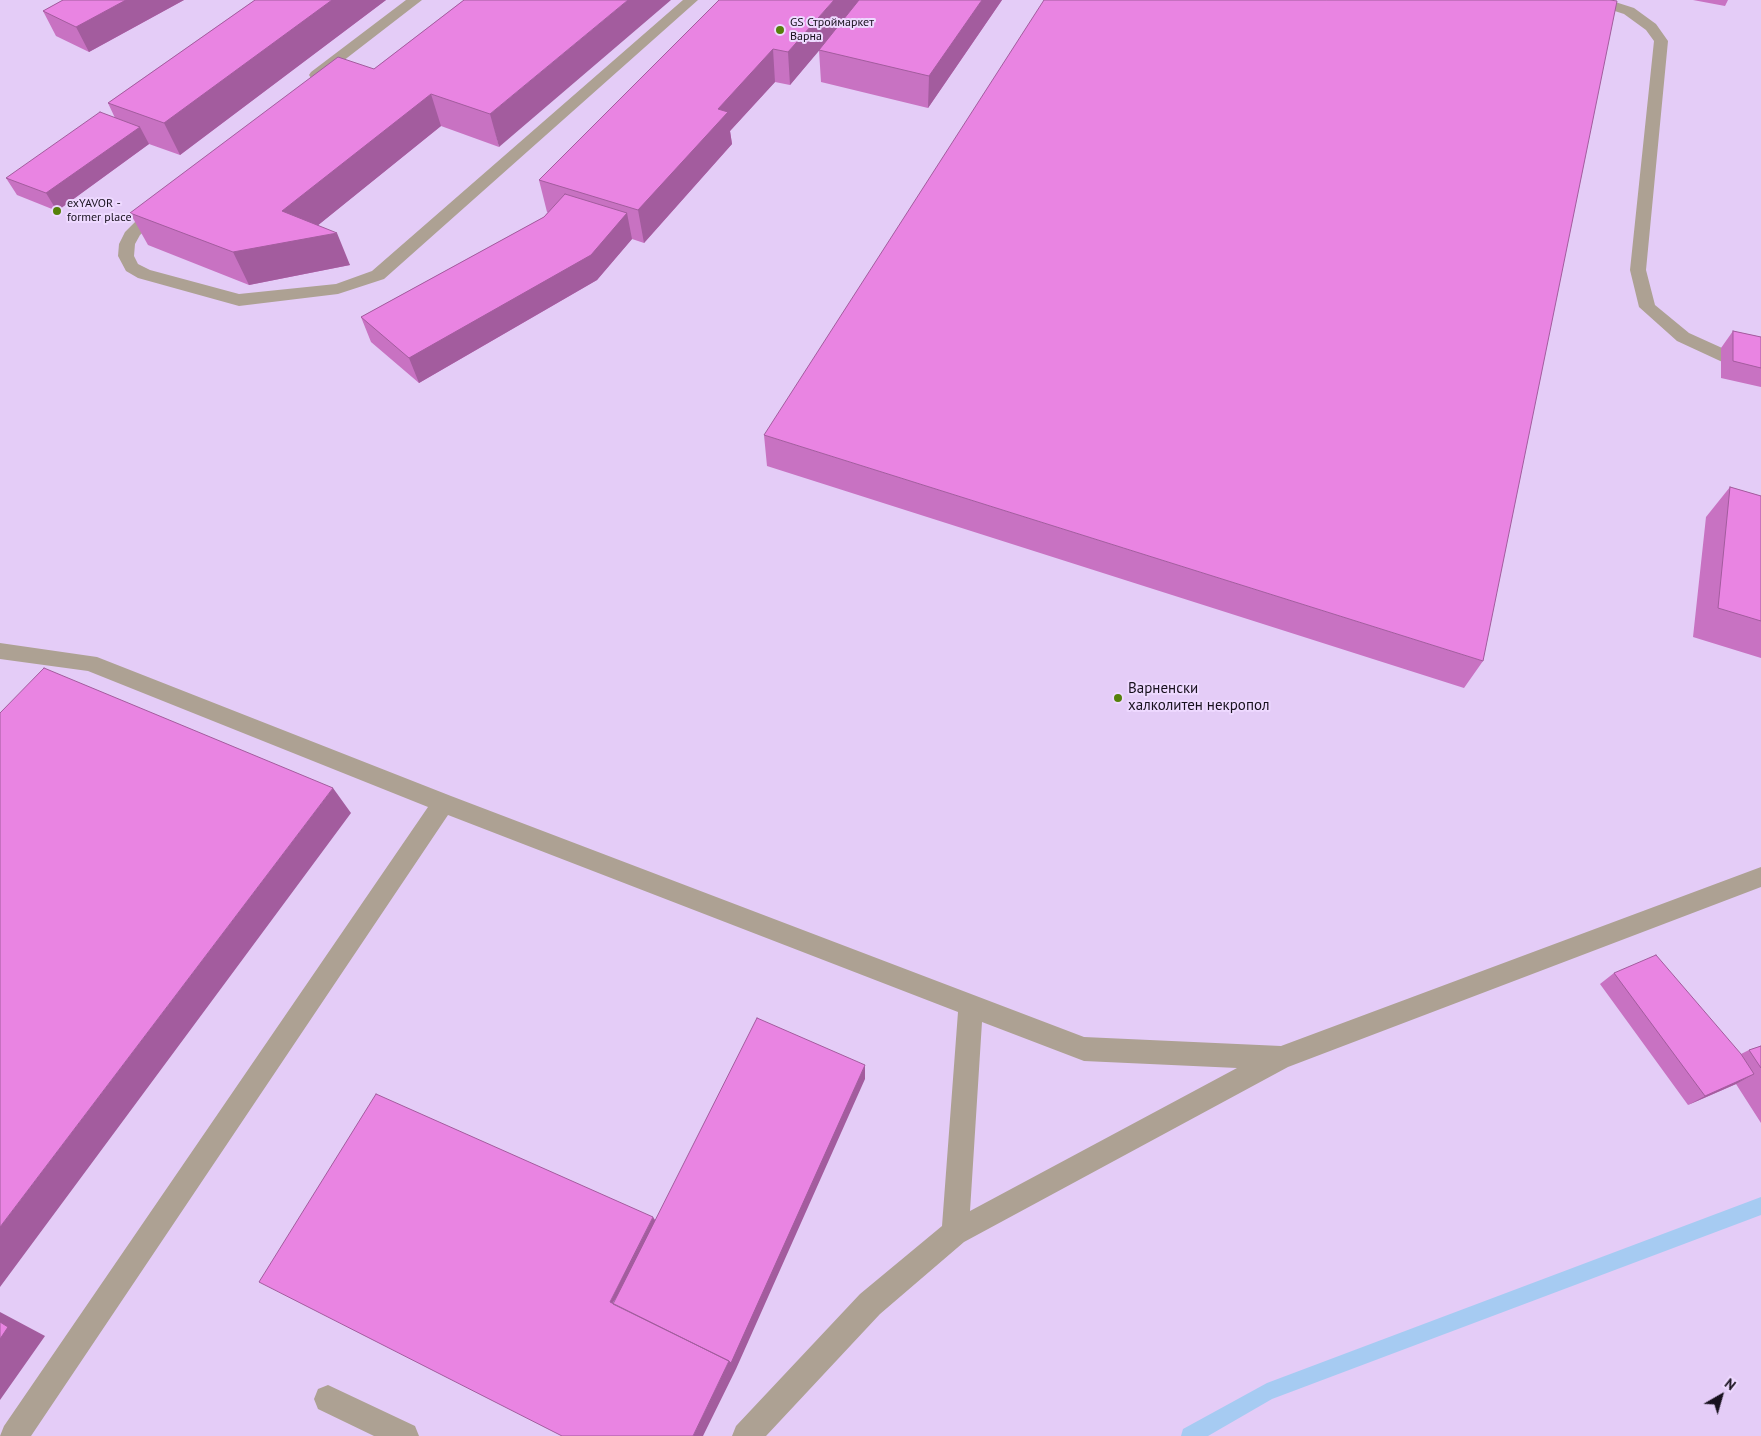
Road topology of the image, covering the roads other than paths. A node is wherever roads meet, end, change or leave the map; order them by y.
1 (415, 0) edge
2 (690, 0) edge
3 (1595, 0) edge
4 (304, 84) edge
5 (162, 191) edge
6 (1761, 368) edge
7 (0, 651) edge
8 (442, 803) junction
9 (1761, 877) edge
10 (971, 1005) junction
11 (1281, 1058) junction
12 (955, 1233) junction
13 (328, 1399) dead end
14 (14, 1436) edge
15 (405, 1436) edge
16 (746, 1436) edge

1 - 4 lane
2 - 5 lane
3 - 6 lane
7 - 8 lane
8 - 10 lane
8 - 14 lane
9 - 11 lane
10 - 11 lane
10 - 12 lane
11 - 12 lane
12 - 16 lane
13 - 15 lane

